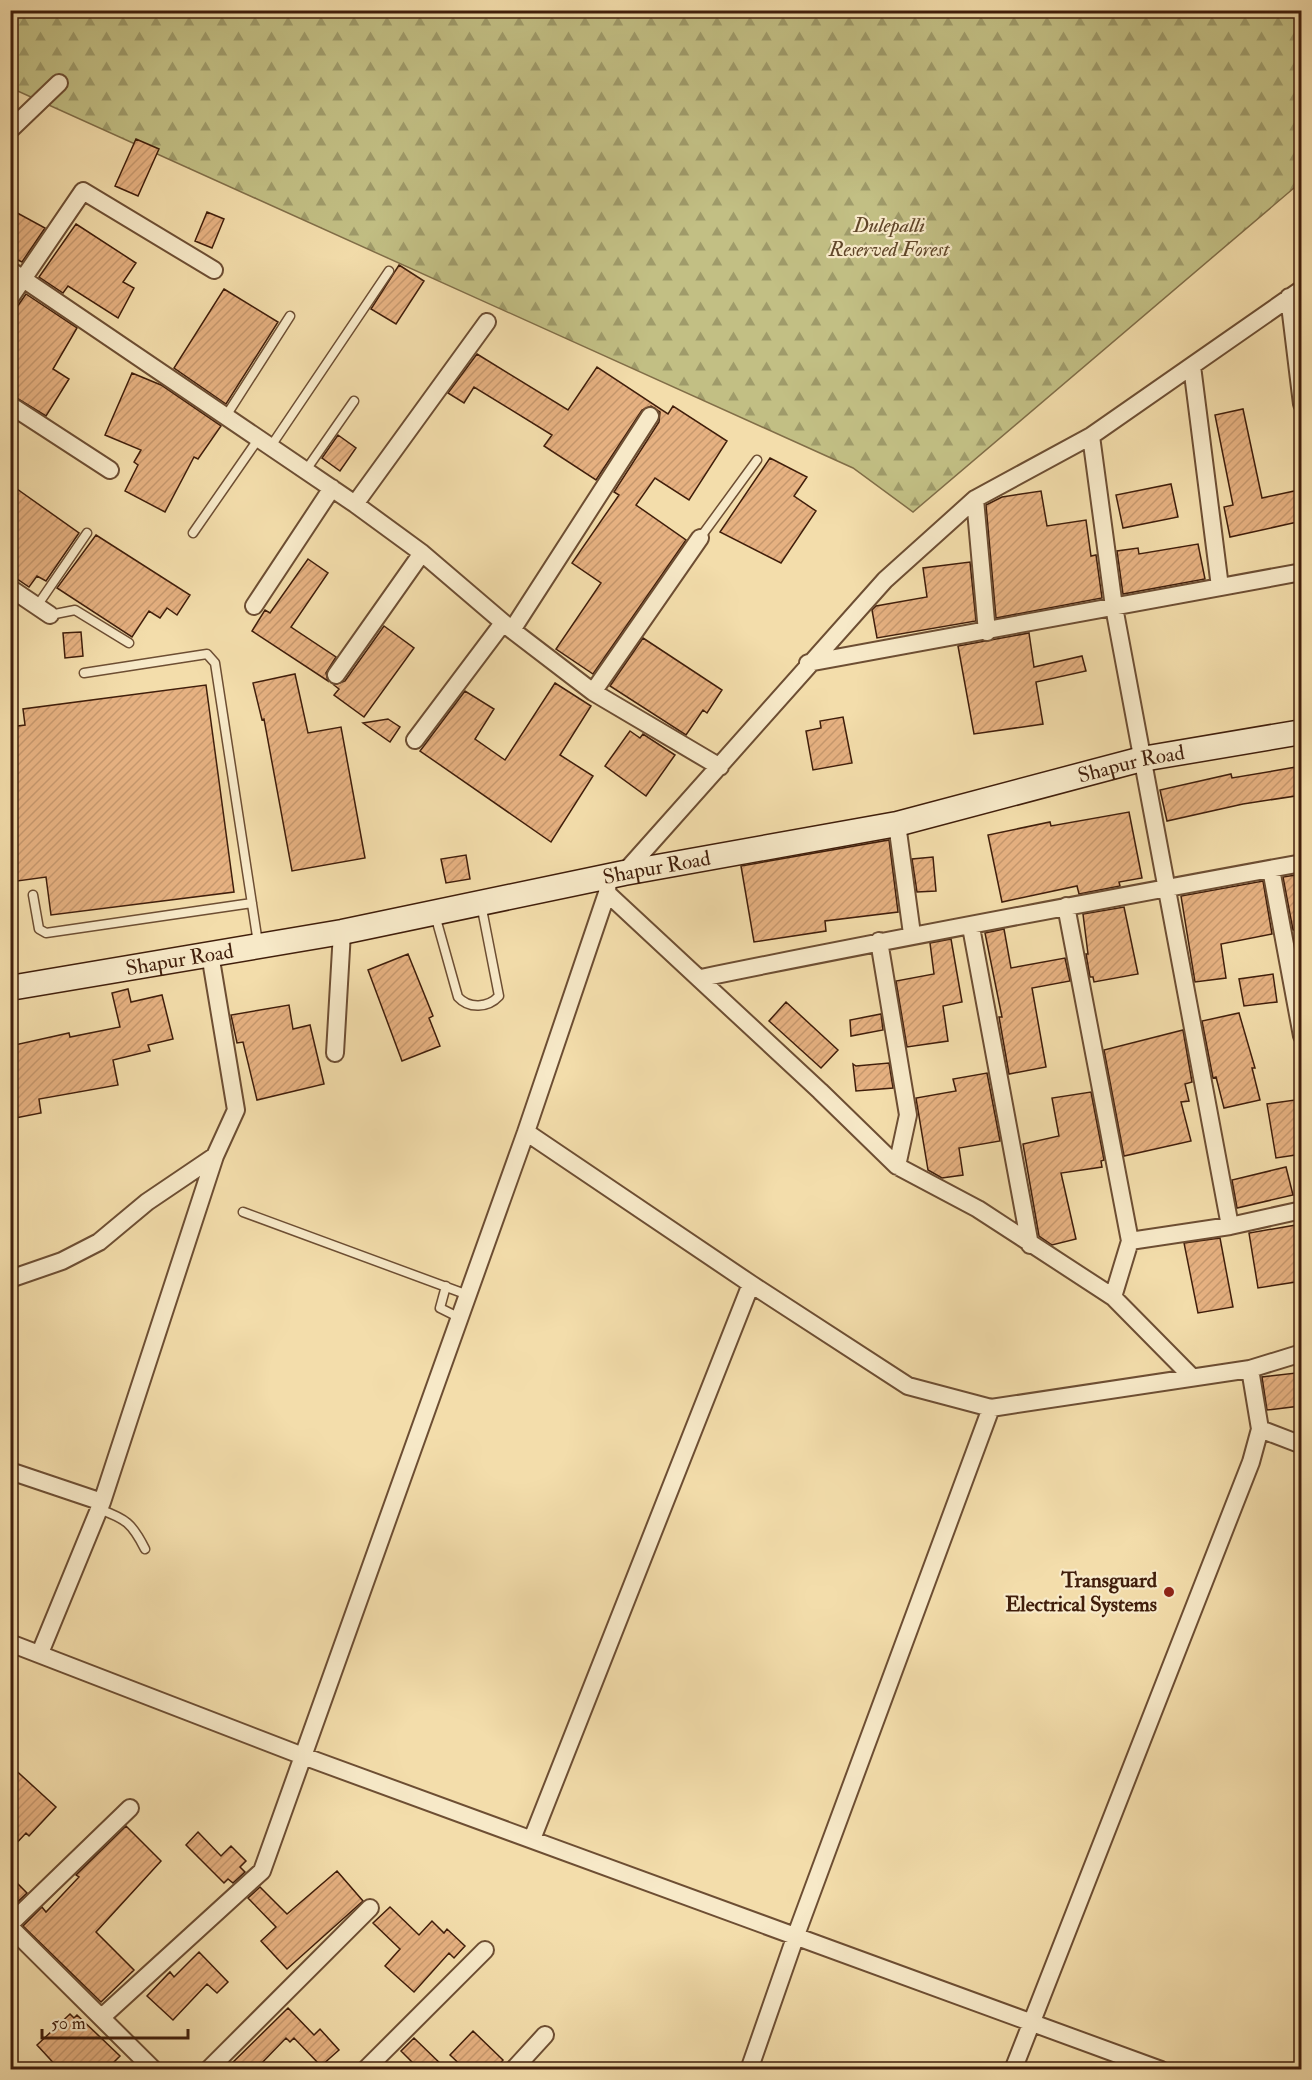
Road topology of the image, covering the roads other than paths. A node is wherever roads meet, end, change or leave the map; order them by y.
1 (59, 83) dead end
2 (10, 130) edge
3 (214, 270) dead end
4 (389, 271) dead end
5 (17, 274) edge
6 (1295, 293) edge
7 (10, 298) edge
8 (290, 316) dead end
9 (487, 322) dead end
10 (1192, 366) junction
11 (354, 401) dead end
12 (1302, 404) edge
13 (10, 405) edge
14 (226, 416) junction
15 (650, 416) dead end
16 (1091, 436) junction
17 (265, 442) junction
18 (757, 460) dead end
19 (110, 470) dead end
20 (306, 470) junction
21 (332, 488) junction
22 (975, 499) junction
23 (355, 504) junction
24 (87, 533) dead end
25 (193, 533) dead end
26 (700, 538) joint
27 (422, 553) junction
28 (1302, 572) edge
29 (10, 588) edge
30 (1220, 588) junction
31 (254, 606) dead end
32 (1114, 607) junction
33 (44, 611) junction
34 (507, 627) junction
35 (987, 632) junction
36 (129, 643) dead end
37 (808, 663) junction
38 (84, 674) dead end
39 (336, 675) dead end
40 (593, 692) junction
41 (1302, 732) edge
42 (415, 740) dead end
43 (1142, 759) junction
44 (720, 767) junction
45 (897, 824) junction
46 (1302, 863) edge
47 (1270, 869) junction
48 (613, 881) junction
49 (1165, 888) junction
50 (33, 896) dead end
51 (481, 902) junction
52 (252, 903) junction
53 (1066, 906) junction
54 (434, 911) junction
55 (971, 927) junction
56 (342, 932) junction
57 (912, 934) junction
58 (879, 941) junction
59 (258, 946) junction
60 (210, 954) junction
61 (701, 978) junction
62 (10, 988) edge
63 (1302, 1036) edge
64 (335, 1053) dead end
65 (526, 1132) junction
66 (216, 1156) junction
67 (897, 1166) junction
68 (1302, 1210) edge
69 (243, 1212) dead end
70 (1230, 1226) junction
71 (1130, 1241) junction
72 (1030, 1245) junction
73 (10, 1279) edge
74 (751, 1284) junction
75 (446, 1286) junction
76 (468, 1295) junction
77 (1113, 1297) junction
78 (460, 1318) junction
79 (1302, 1353) edge
80 (1250, 1369) junction
81 (1191, 1376) junction
82 (991, 1408) junction
83 (1260, 1429) junction
84 (1302, 1446) edge
85 (10, 1471) edge
86 (100, 1506) junction
87 (145, 1549) dead end
88 (10, 1643) edge
89 (40, 1653) junction
90 (303, 1756) junction
91 (130, 1808) dead end
92 (532, 1839) junction
93 (370, 1908) dead end
94 (10, 1926) edge
95 (796, 1935) junction
96 (485, 1950) dead end
97 (103, 2016) junction
98 (1030, 2022) junction
99 (545, 2035) dead end
100 (154, 2070) edge
101 (208, 2070) edge
102 (365, 2070) edge
103 (513, 2070) edge
104 (749, 2070) edge
105 (1013, 2070) edge
106 (1161, 2070) edge

1 - 2 street
3 - 5 street
4 - 17 lane
5 - 7 street
5 - 14 street
6 - 10 street
6 - 12 street
8 - 14 lane
9 - 23 street
10 - 16 street
10 - 30 street
11 - 20 lane
13 - 19 street
14 - 17 street
15 - 34 street
16 - 22 street
16 - 32 street
17 - 20 street
17 - 25 lane
18 - 26 lane
20 - 21 street
21 - 23 street
21 - 31 street
22 - 35 street
22 - 37 street
23 - 27 street
24 - 33 lane
26 - 40 street
27 - 34 street
27 - 39 street
28 - 30 street
29 - 33 street
30 - 32 street
32 - 35 street
32 - 43 street
33 - 36 lane
34 - 40 street
34 - 42 street
35 - 37 street
37 - 44 street
38 - 52 lane
40 - 44 street
41 - 43 street, Shapur Road
43 - 45 street, Shapur Road
43 - 49 street
44 - 48 street
45 - 48 street, Shapur Road
45 - 57 street
46 - 47 street
47 - 49 street
47 - 63 street
48 - 51 street, Shapur Road
48 - 61 street
48 - 65 street
49 - 53 street
49 - 70 street
50 - 52 lane
51 - 54 street, Shapur Road
51 - 54 lane
52 - 59 lane
53 - 55 street
53 - 71 street
54 - 56 street, Shapur Road
55 - 57 street
55 - 72 street
56 - 59 street, Shapur Road
56 - 64 street
57 - 58 street
58 - 61 street
58 - 67 street
59 - 60 street, Shapur Road
60 - 62 street, Shapur Road
60 - 66 street
61 - 67 street
65 - 74 street
65 - 76 street
66 - 73 street
66 - 86 street
67 - 72 street
68 - 70 street
69 - 75 lane
70 - 71 street
71 - 77 street
72 - 77 street
74 - 82 street
74 - 92 street
75 - 76 lane
75 - 78 lane
76 - 78 street
77 - 81 street
78 - 90 street
79 - 80 street
80 - 81 street
80 - 83 street
81 - 82 street
82 - 95 street
83 - 84 street
83 - 98 street
85 - 86 street
86 - 87 lane
86 - 89 street
88 - 89 street
89 - 90 street
90 - 92 street
90 - 97 street
91 - 94 street
92 - 95 street
93 - 101 street
94 - 97 street
95 - 98 street
95 - 104 street
96 - 102 street
97 - 100 street
98 - 105 street
98 - 106 street
99 - 103 street

